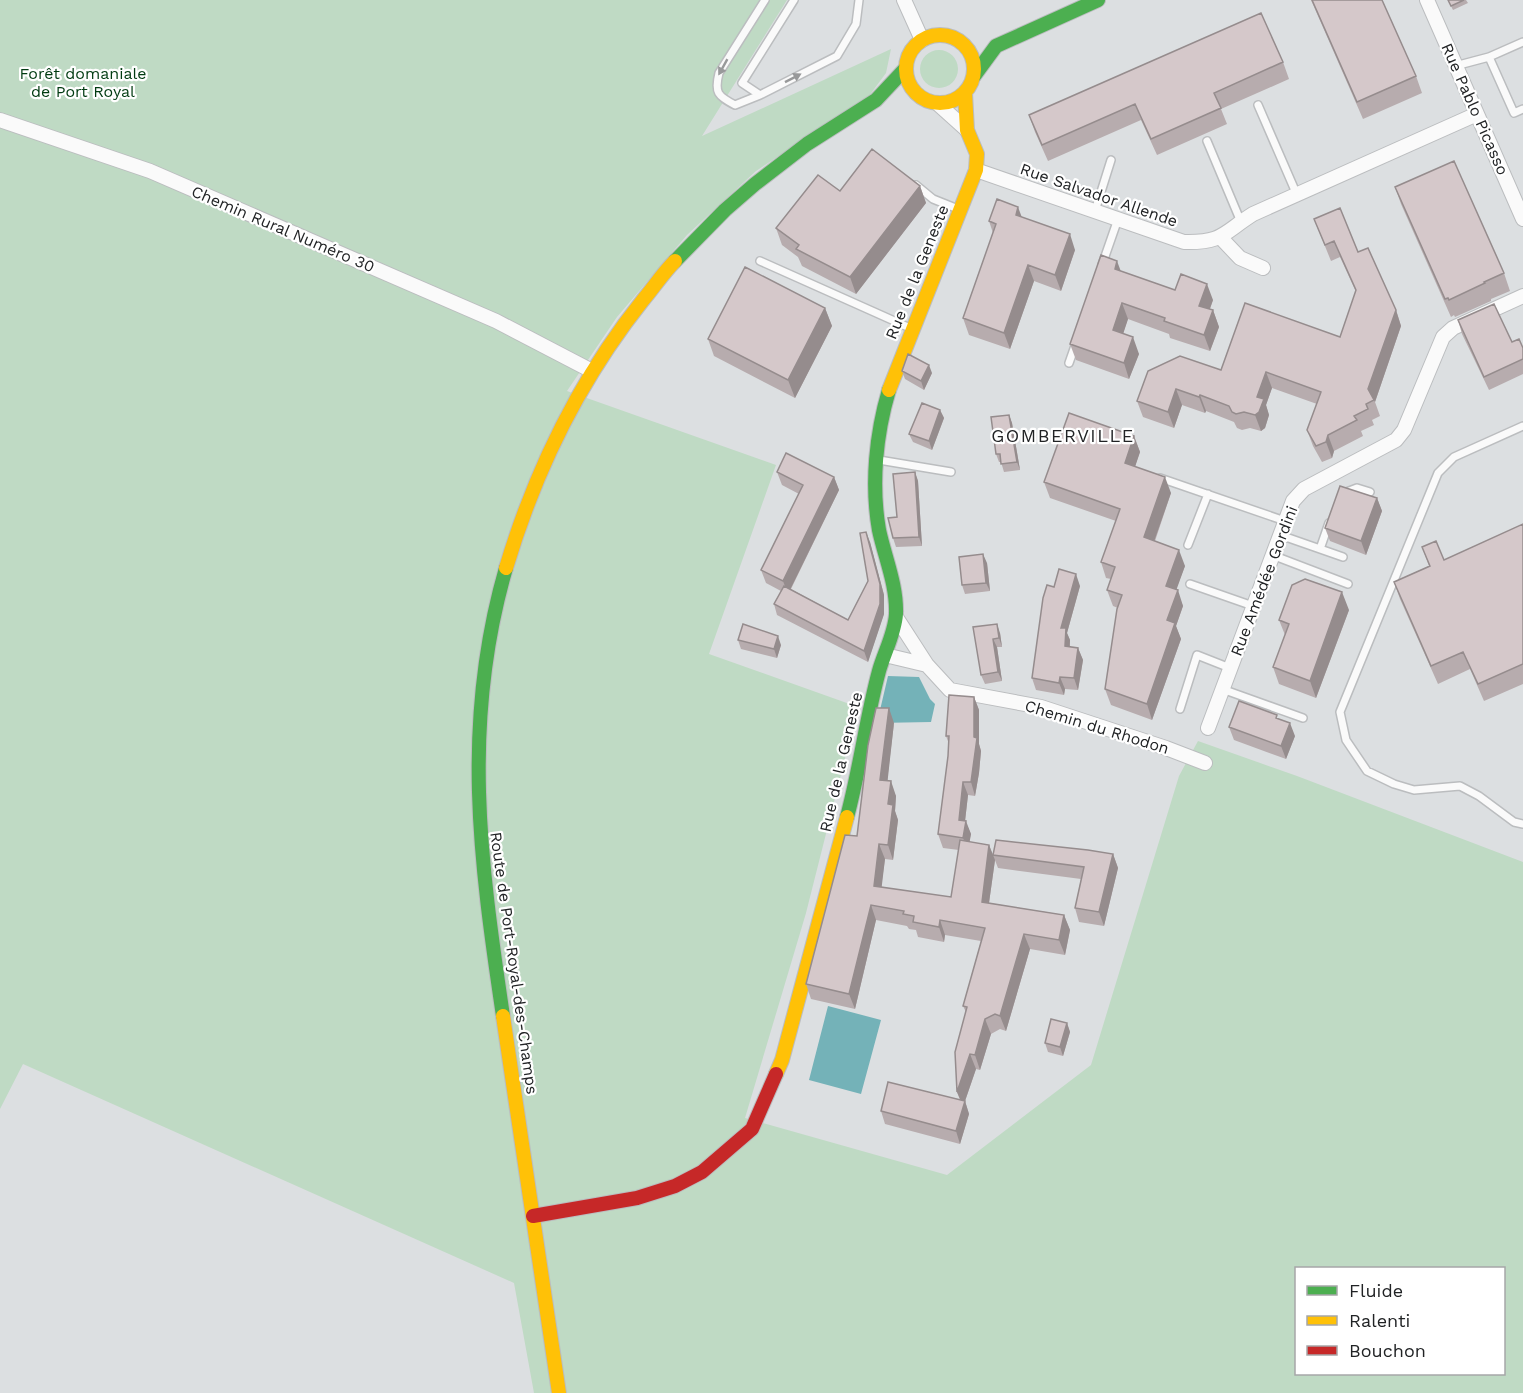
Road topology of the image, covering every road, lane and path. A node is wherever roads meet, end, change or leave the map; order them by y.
1 (765, 0) edge
2 (794, 0) edge
3 (859, 0) edge
4 (904, 0) edge
5 (1098, 0) edge
6 (1427, 0) edge
7 (922, 40) junction
8 (962, 42) junction
9 (1523, 42) edge
10 (996, 46) junction
11 (1489, 57) junction
12 (1455, 66) junction
13 (906, 68) junction
14 (974, 76) junction
15 (965, 93) junction
16 (760, 95) junction
17 (919, 96) junction
18 (872, 104) junction
19 (937, 104) junction
20 (1258, 105) dead end
21 (1523, 109) edge
22 (1477, 114) junction
23 (0, 120) edge
24 (967, 130) junction
25 (1207, 141) dead end
26 (1111, 160) dead end
27 (976, 170) junction
28 (905, 177) edge
29 (1297, 195) junction
30 (960, 210) junction
31 (1095, 211) junction
32 (1118, 219) junction
33 (1523, 219) edge
34 (1241, 222) junction
35 (1221, 238) junction
36 (760, 261) dead end
37 (1263, 268) dead end
38 (1099, 274) edge
39 (1523, 296) edge
40 (912, 329) junction
41 (1080, 330) edge
42 (1069, 363) dead end
43 (592, 371) junction
44 (1523, 426) edge
45 (877, 459) junction
46 (951, 472) dead end
47 (1151, 475) edge
48 (1370, 492) dead end
49 (1208, 494) junction
50 (1338, 496) edge
51 (1331, 517) edge
52 (1285, 521) junction
53 (1280, 535) junction
54 (1188, 544) dead end
55 (1320, 549) junction
56 (1272, 555) junction
57 (1342, 557) dead end
58 (1190, 584) dead end
59 (1348, 584) dead end
60 (1253, 606) junction
61 (896, 617) junction
62 (885, 655) junction
63 (927, 665) junction
64 (1230, 668) junction
65 (1222, 690) junction
66 (1180, 709) dead end
67 (1303, 718) dead end
68 (1208, 728) dead end
69 (1205, 763) dead end
70 (1523, 824) edge
71 (533, 1216) junction
72 (559, 1393) edge

1 -> 16 lane
2 - 16 lane
16 -> 3 lane
4 - 7 street
5 - 10 main road
6 - 12 street, Rue Pablo Picasso
7 - 8 main road
7 - 13 main road
8 - 10 main road
8 - 14 main road
9 - 11 lane
10 - 14 main road
11 - 12 lane
11 - 21 lane
12 - 22 street, Rue Pablo Picasso
13 - 17 main road
13 - 18 main road, Route de Port-Royal-des-Champs
14 - 15 main road
15 - 19 main road
15 - 24 main road
17 - 18 main road, Route de Port-Royal-des-Champs
17 - 19 main road
18 - 43 main road, Route de Port-Royal-des-Champs
19 - 24 street
20 - 29 lane
22 - 29 street
22 - 33 street, Rue Pablo Picasso
23 - 43 street, Chemin Rural Numéro 30
24 - 27 main road
25 - 34 lane
26 - 31 lane
27 - 30 main road, Rue de la Geneste
27 - 31 street, Rue Salvador Allende
28 - 30 lane
29 - 34 street
30 - 40 main road, Rue de la Geneste
31 - 32 street, Rue Salvador Allende
32 - 35 street, Rue Salvador Allende
32 - 38 lane
34 - 35 street
35 - 37 street
36 - 40 lane
39 - 52 street, Rue Amédée Gordini
40 - 45 main road, Rue de la Geneste
41 - 42 lane
43 - 71 main road, Route de Port-Royal-des-Champs
44 - 70 lane
45 - 46 lane
45 - 61 main road, Rue de la Geneste
47 - 49 lane
48 - 50 lane
49 - 52 lane
49 - 54 lane
51 - 55 lane
52 - 53 street, Rue Amédée Gordini
53 - 55 lane
53 - 56 street, Rue Amédée Gordini
55 - 57 lane
56 - 59 lane
56 - 60 street, Rue Amédée Gordini
58 - 60 lane
60 - 64 street, Rue Amédée Gordini
61 - 62 main road, Rue de la Geneste
61 - 63 street, Chemin du Rhodon
62 - 63 street
62 - 71 main road, Rue de la Geneste
63 - 69 street, Chemin du Rhodon
64 - 65 street, Rue Amédée Gordini
64 - 66 lane
65 - 67 lane
65 - 68 street, Rue Amédée Gordini
71 - 72 main road, Route de Port-Royal-des-Champs

